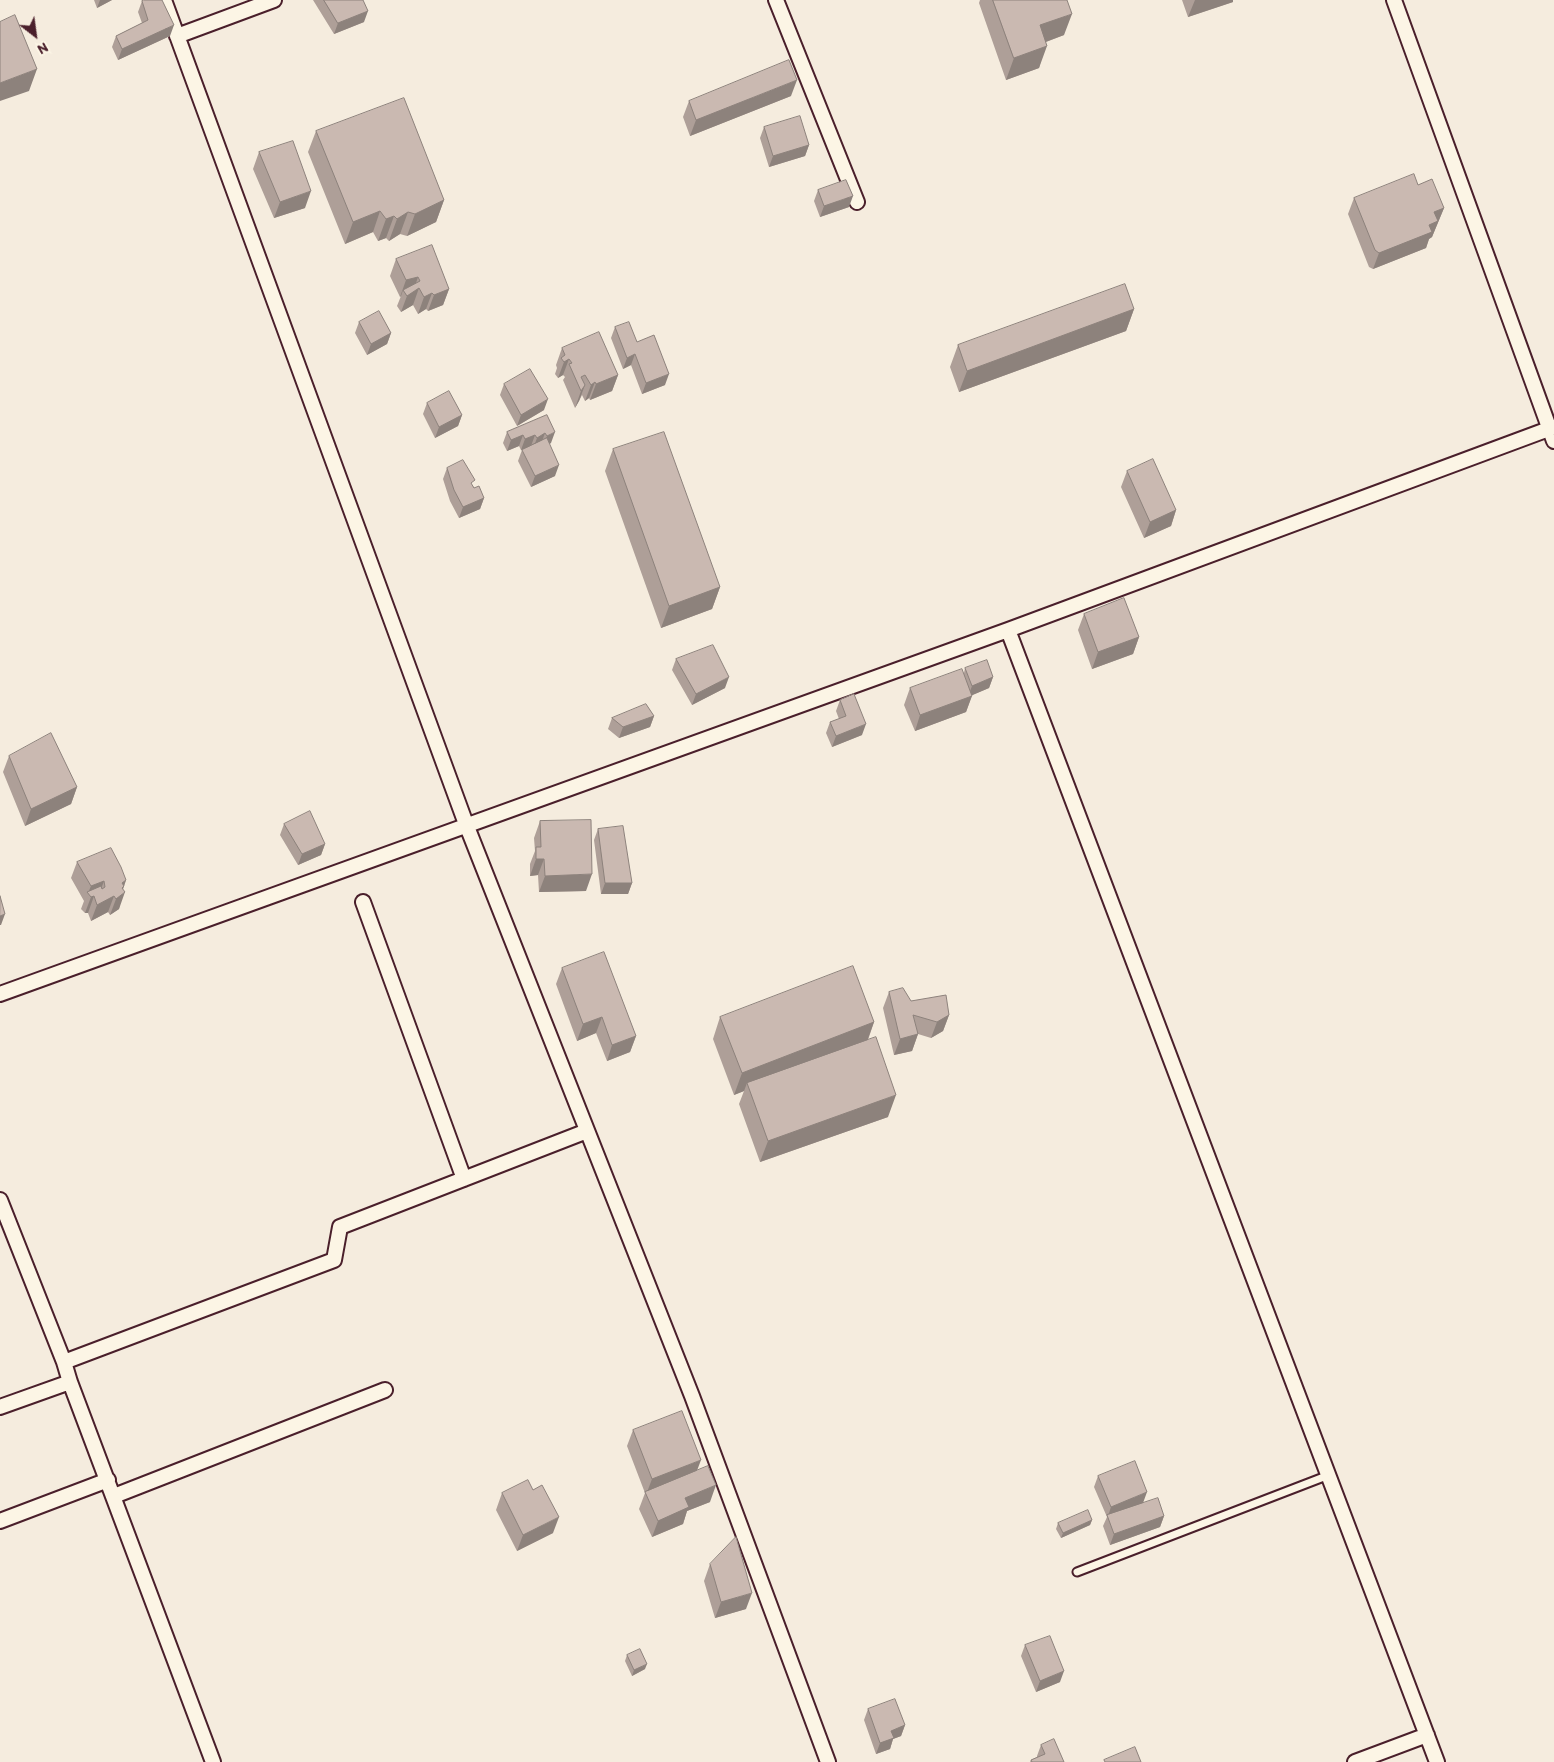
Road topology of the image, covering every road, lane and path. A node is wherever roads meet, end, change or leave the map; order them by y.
1 (164, 0) edge
2 (274, 0) edge
3 (776, 0) edge
4 (1394, 0) edge
5 (177, 36) junction
6 (857, 202) dead end
7 (1552, 432) edge
8 (1008, 630) junction
9 (466, 824) junction
10 (363, 902) dead end
11 (0, 994) edge
12 (587, 1131) junction
13 (464, 1179) junction
14 (0, 1200) edge
15 (64, 1362) junction
16 (70, 1382) junction
17 (385, 1390) dead end
18 (0, 1407) edge
19 (1328, 1476) junction
20 (108, 1480) junction
21 (114, 1496) junction
22 (0, 1521) edge
23 (1077, 1572) dead end
24 (1427, 1735) junction
25 (213, 1762) edge
26 (828, 1762) edge
27 (1355, 1762) edge
28 (1437, 1762) edge

1 - 5 street
2 - 5 street
3 - 6 street
4 - 7 street
5 - 9 street
7 - 8 street
8 - 9 street
8 - 19 street
9 - 11 street
9 - 12 street
10 - 13 street
12 - 13 street
12 - 26 street
13 - 15 street
14 - 15 street
15 - 16 street
16 - 18 street
16 - 20 street
17 - 21 street
19 - 23 lane
19 - 24 street
20 - 21 street
20 - 22 street
21 - 25 street
24 - 27 street
24 - 28 street

